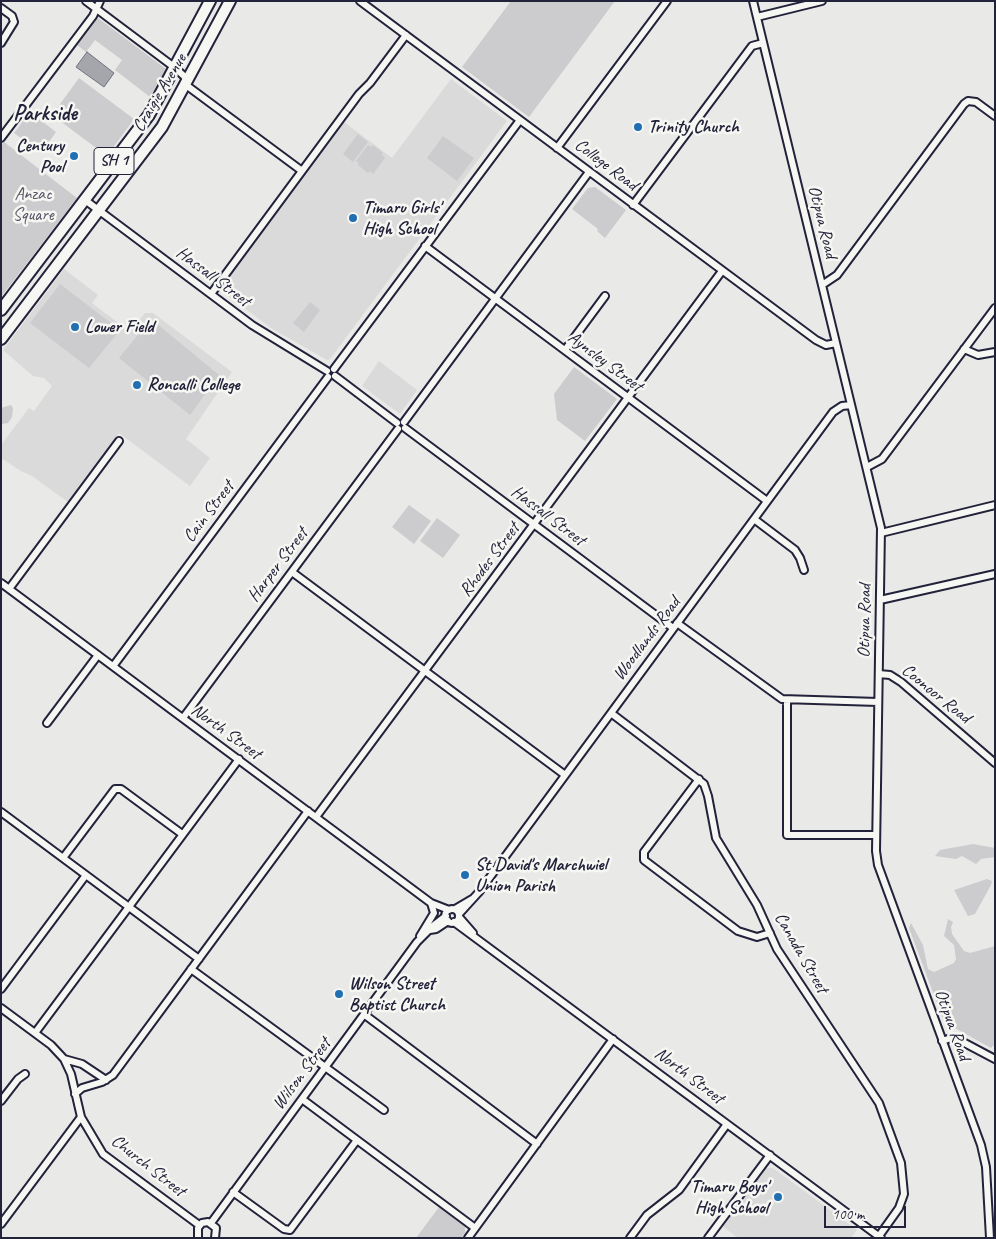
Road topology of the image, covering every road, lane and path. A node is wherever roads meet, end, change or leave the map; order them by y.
1 (86, 1) edge
2 (100, 1) edge
3 (210, 1) edge
4 (230, 1) edge
5 (360, 1) edge
6 (667, 1) edge
7 (753, 1) edge
8 (822, 1) edge
9 (1, 8) edge
10 (96, 8) junction
11 (757, 17) junction
12 (406, 35) junction
13 (763, 42) junction
14 (1, 44) edge
15 (174, 67) junction
16 (186, 85) junction
17 (995, 116) edge
18 (520, 120) junction
19 (1, 138) edge
20 (557, 148) junction
21 (302, 171) junction
22 (589, 172) junction
23 (85, 200) junction
24 (633, 205) junction
25 (99, 210) junction
26 (425, 246) junction
27 (722, 271) junction
28 (822, 285) junction
29 (211, 294) junction
30 (605, 296) dead end
31 (496, 298) junction
32 (995, 308) edge
33 (1, 310) edge
34 (2, 339) edge
35 (836, 344) junction
36 (964, 349) junction
37 (564, 350) junction
38 (995, 352) edge
39 (331, 373) junction
40 (629, 398) junction
41 (851, 405) junction
42 (401, 425) junction
43 (119, 440) dead end
44 (867, 467) junction
45 (768, 501) junction
46 (995, 505) edge
47 (754, 519) junction
48 (534, 524) junction
49 (881, 533) junction
50 (804, 570) dead end
51 (292, 572) junction
52 (995, 574) edge
53 (1, 583) edge
54 (10, 589) junction
55 (880, 600) junction
56 (675, 626) junction
57 (98, 655) junction
58 (114, 666) junction
59 (426, 671) junction
60 (879, 674) junction
61 (787, 700) junction
62 (878, 702) junction
63 (611, 713) junction
64 (183, 718) junction
65 (47, 723) dead end
66 (238, 759) junction
67 (995, 763) edge
68 (565, 775) junction
69 (699, 779) junction
70 (308, 811) junction
71 (1, 812) edge
72 (316, 817) junction
73 (182, 834) junction
74 (876, 835) junction
75 (63, 858) junction
76 (86, 875) junction
77 (432, 904) junction
78 (129, 907) junction
79 (452, 916) junction
80 (770, 933) junction
81 (417, 942) junction
82 (199, 959) junction
83 (191, 969) junction
84 (1, 989) edge
85 (1, 1008) edge
86 (364, 1015) junction
87 (35, 1033) junction
88 (613, 1038) junction
89 (942, 1041) junction
90 (64, 1059) junction
91 (995, 1059) edge
92 (325, 1068) junction
93 (25, 1074) dead end
94 (106, 1080) junction
95 (75, 1094) junction
96 (302, 1099) junction
97 (1, 1101) edge
98 (384, 1110) dead end
99 (81, 1117) junction
100 (727, 1124) junction
101 (358, 1140) junction
102 (537, 1144) junction
103 (770, 1155) junction
104 (233, 1192) junction
105 (211, 1223) junction
106 (1, 1224) edge
107 (199, 1225) junction
108 (476, 1228) junction
109 (880, 1237) edge
110 (198, 1238) edge
111 (215, 1238) edge
112 (468, 1238) edge
113 (630, 1238) edge
114 (708, 1238) edge
115 (990, 1238) edge

1 - 10 street
2 - 10 street
3 - 15 highway, Craigie Avenue / SH 1
4 - 16 highway, Craigie Avenue / SH 1
5 - 12 street, College Road
6 - 20 street
7 - 11 street, Otipua Road
8 - 11 street
9 - 14 street
10 - 15 street
10 - 19 street
11 - 13 street, Otipua Road
12 - 18 street, College Road
12 - 21 street
13 - 24 street
13 - 28 street, Otipua Road
15 - 16 street
15 - 23 highway, Craigie Avenue / SH 1
16 - 21 street
16 - 25 highway, Craigie Avenue / SH 1
17 - 28 street
18 - 20 street, College Road
18 - 26 street, Cain Street
20 - 22 street, College Road
21 - 29 street
22 - 24 street, College Road
22 - 31 street, Harper Street
23 - 25 street, Hassall Street
23 - 33 highway, Craigie Avenue / SH 1
24 - 27 street, College Road
25 - 29 street, Hassall Street
25 - 34 highway, Craigie Avenue / SH 1
26 - 31 street, Aynsley Street
26 - 39 street, Cain Street
27 - 35 street, College Road
27 - 40 street, Rhodes Street
28 - 35 street, Otipua Road
29 - 39 street, Hassall Street
30 - 37 street
31 - 37 street, Aynsley Street
31 - 42 street, Harper Street
32 - 36 street
35 - 41 street, Otipua Road
36 - 38 street
36 - 44 street
37 - 40 street, Aynsley Street
39 - 42 street, Hassall Street
39 - 58 street, Cain Street
40 - 45 street, Aynsley Street
40 - 48 street, Rhodes Street
41 - 44 street, Otipua Road
41 - 45 street, Woodlands Road
42 - 48 street, Hassall Street
42 - 51 street, Harper Street
43 - 54 street
44 - 49 street, Otipua Road
45 - 47 street, Woodlands Road
46 - 49 street
47 - 50 street
47 - 56 street, Woodlands Road
48 - 56 street, Hassall Street
48 - 59 street, Rhodes Street
49 - 55 street, Otipua Road
51 - 59 street
51 - 64 street, Harper Street
52 - 55 street
53 - 54 street, North Street
54 - 57 street, North Street
55 - 60 street, Otipua Road
56 - 61 street, Hassall Street
56 - 63 street, Woodlands Road
57 - 58 street, North Street
57 - 65 street
58 - 64 street, North Street
59 - 68 street
59 - 72 street, Rhodes Street
60 - 62 street, Otipua Road
60 - 67 street, Coonoor Road
61 - 62 street, Hassall Street
61 - 74 street
62 - 74 street, Otipua Road
63 - 68 street, Woodlands Road
63 - 69 street, Canada Street
64 - 66 street, North Street
66 - 70 street, North Street
66 - 73 street
68 - 79 street, Woodlands Road
69 - 80 street, Canada Street
69 - 80 street
70 - 72 street, North Street
70 - 82 street
71 - 75 street
72 - 77 street, North Street
73 - 75 street
73 - 78 street
74 - 89 street, Otipua Road
75 - 76 street
76 - 78 street
76 - 84 street
77 - 79 street, North Street
77 - 81 street, Wilson Street
78 - 82 street
78 - 87 street
79 - 81 street, Wilson Street
79 - 88 street, North Street
80 - 109 street, Canada Street
81 - 86 street, Wilson Street
82 - 83 street
83 - 92 street
83 - 94 street
85 - 87 street, Church Street
86 - 92 street, Wilson Street
86 - 102 street
87 - 90 street, Church Street
88 - 100 street, North Street
88 - 102 street
89 - 91 street
89 - 115 street, Otipua Road
90 - 94 street
90 - 95 street, Church Street
92 - 96 street, Wilson Street
92 - 98 street
93 - 97 street
94 - 95 street
95 - 99 street, Church Street
96 - 101 street
96 - 104 street, Wilson Street
99 - 106 street
99 - 107 street, Church Street
100 - 103 street, North Street
100 - 113 street
101 - 104 street
101 - 108 street
102 - 108 street
103 - 109 street, North Street
103 - 114 street
104 - 105 street, Wilson Street
105 - 107 street
105 - 111 street
107 - 110 street
108 - 112 street

